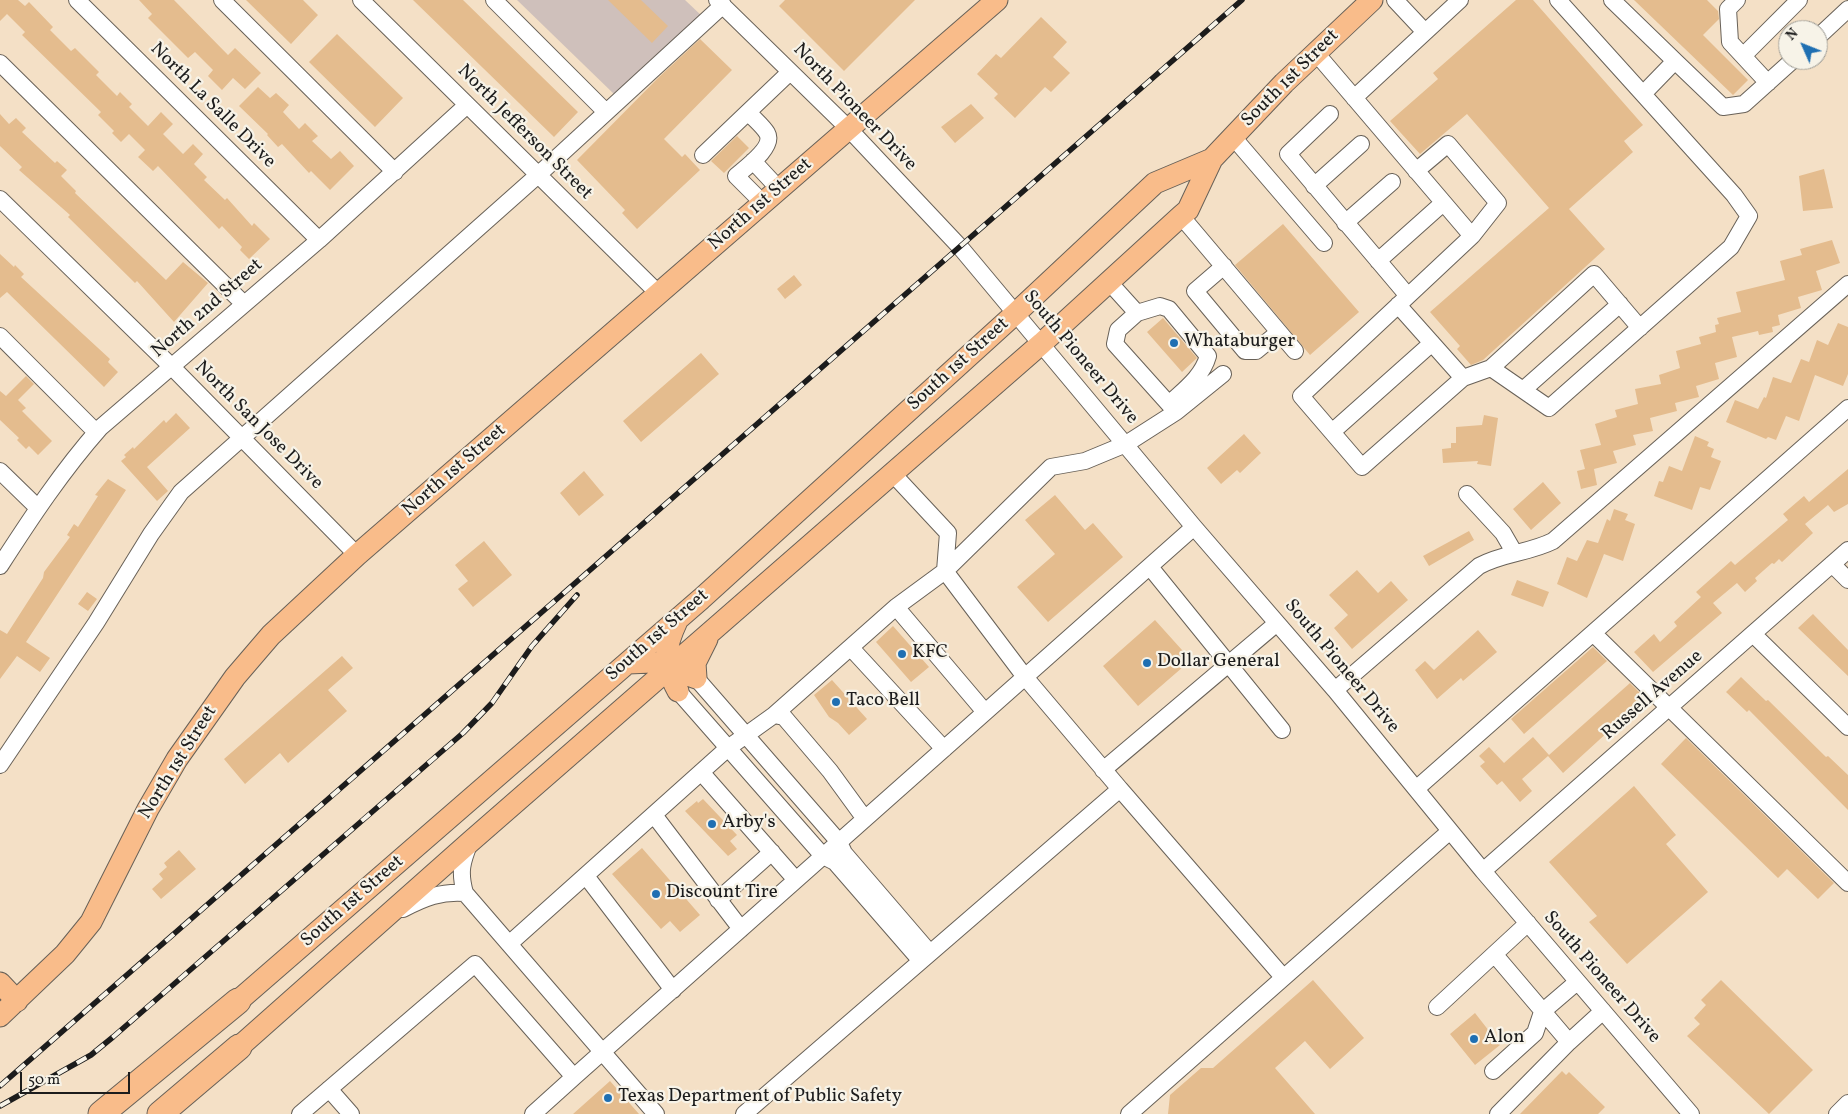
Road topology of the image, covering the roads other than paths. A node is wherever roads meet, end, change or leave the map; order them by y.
1 (77, 0) edge
2 (222, 0) edge
3 (360, 0) edge
4 (494, 0) edge
5 (997, 0) edge
6 (1372, 0) edge
7 (1395, 0) edge
8 (1460, 0) edge
9 (1558, 0) edge
10 (1612, 0) edge
11 (1799, 0) edge
12 (720, 3) edge
13 (1728, 3) edge
14 (1848, 9) edge
15 (1828, 28) edge
16 (1425, 32) junction
17 (1316, 53) junction
18 (1743, 56) junction
19 (1675, 61) junction
20 (0, 62) edge
21 (1782, 70) edge
22 (790, 72) junction
23 (1768, 83) junction
24 (1643, 94) junction
25 (1354, 98) junction
26 (467, 105) junction
27 (606, 112) junction
28 (748, 112) junction
29 (1330, 114) dead end
30 (848, 128) junction
31 (1232, 137) junction
32 (1361, 144) dead end
33 (703, 154) dead end
34 (1212, 159) junction
35 (753, 161) junction
36 (1416, 171) junction
37 (395, 172) junction
38 (538, 175) junction
39 (1392, 182) dead end
40 (1314, 186) junction
41 (779, 189) junction
42 (0, 200) edge
43 (763, 203) junction
44 (1444, 203) junction
45 (1181, 216) junction
46 (1345, 223) junction
47 (1472, 236) junction
48 (319, 240) junction
49 (1324, 243) dead end
50 (960, 247) joint
51 (1378, 261) junction
52 (1224, 266) junction
53 (1109, 282) junction
54 (1848, 284) edge
55 (659, 294) junction
56 (1404, 301) junction
57 (244, 304) junction
58 (1620, 304) junction
59 (1136, 313) junction
60 (1016, 314) junction
61 (1640, 328) junction
62 (1279, 332) junction
63 (0, 336) edge
64 (1042, 343) junction
65 (1432, 343) junction
66 (1296, 351) dead end
67 (171, 366) junction
68 (1491, 368) junction
69 (1223, 374) dead end
70 (1463, 378) junction
71 (1523, 390) junction
72 (1173, 408) junction
73 (1848, 408) edge
74 (96, 432) junction
75 (1332, 432) junction
76 (241, 438) junction
77 (1126, 444) junction
78 (0, 471) edge
79 (893, 474) junction
80 (1467, 494) dead end
81 (38, 508) junction
82 (1194, 527) junction
83 (1848, 550) edge
84 (1514, 552) junction
85 (357, 556) junction
86 (1832, 564) junction
87 (0, 566) edge
88 (1150, 567) junction
89 (945, 571) junction
90 (1848, 580) edge
91 (896, 607) junction
92 (678, 619) junction
93 (1277, 623) junction
94 (713, 630) junction
95 (1594, 634) junction
96 (1753, 634) junction
97 (851, 648) junction
98 (628, 663) junction
99 (1228, 664) junction
100 (668, 668) junction
101 (1025, 677) junction
102 (696, 678) junction
103 (1335, 690) junction
104 (678, 691) junction
105 (1668, 708) junction
106 (619, 712) junction
107 (985, 712) junction
108 (774, 715) junction
109 (1848, 727) edge
110 (1282, 730) dead end
111 (746, 735) junction
112 (728, 748) junction
113 (944, 749) junction
114 (0, 765) edge
115 (1103, 770) junction
116 (702, 772) junction
117 (1120, 789) junction
118 (1416, 789) junction
119 (654, 815) junction
120 (864, 819) junction
121 (1450, 831) junction
122 (470, 842) junction
123 (839, 842) junction
124 (772, 852) junction
125 (823, 856) junction
126 (1483, 871) junction
127 (586, 876) junction
128 (796, 880) junction
129 (1848, 883) edge
130 (465, 893) junction
131 (718, 900) junction
132 (381, 921) junction
133 (1528, 923) junction
134 (741, 929) junction
135 (509, 944) junction
136 (1495, 955) junction
137 (926, 957) junction
138 (1283, 978) junction
139 (1577, 982) junction
140 (0, 983) edge
141 (673, 990) junction
142 (17, 1001) junction
143 (238, 1001) junction
144 (1437, 1007) dead end
145 (1603, 1011) junction
146 (1542, 1012) junction
147 (0, 1016) edge
148 (1569, 1042) junction
149 (240, 1047) junction
150 (603, 1052) junction
151 (1493, 1072) dead end
152 (574, 1077) junction
153 (329, 1089) junction
154 (1848, 1103) edge
155 (1688, 1113) edge
156 (102, 1114) edge
157 (121, 1114) edge
158 (160, 1114) edge
159 (182, 1114) edge
160 (300, 1114) edge
161 (351, 1114) edge
162 (533, 1114) edge
163 (656, 1114) edge
164 (744, 1114) edge
165 (1129, 1114) edge
166 (1498, 1114) edge
167 (1837, 1114) edge

1 - 48 street, North La Salle Drive
2 - 37 street
3 - 26 street, North Jefferson Street
4 - 27 street
5 - 30 main road, North 1st Street
6 - 17 main road, South 1st Street
7 - 16 street
8 - 16 street
9 - 24 street
10 - 19 street
11 - 18 street
12 - 22 street, North Pioneer Drive
12 - 27 street
13 - 18 street
14 - 15 street
16 - 25 street
17 - 25 street
17 - 31 main road, South 1st Street
18 - 23 street
19 - 23 street
19 - 24 street
20 - 57 street
21 - 23 street
22 - 28 street
22 - 30 street, North Pioneer Drive
24 - 61 street
25 - 36 street
26 - 37 street, North 2nd Street
26 - 38 street, North Jefferson Street
27 - 38 street
28 - 33 street
28 - 35 street
29 - 40 street
30 - 41 main road, North 1st Street
30 - 50 street, North Pioneer Drive
31 - 34 main road, South 1st Street
31 - 49 street
32 - 40 street
34 - 45 main road, South 1st Street
34 - 60 main road, South 1st Street
35 - 41 street
35 - 43 street
36 - 44 street
36 - 47 street
37 - 48 street, North 2nd Street
38 - 55 street, North Jefferson Street
38 - 76 street
39 - 46 street
40 - 46 street
41 - 43 main road, North 1st Street
42 - 67 street, North San Jose Drive
43 - 55 main road, North 1st Street
44 - 47 street
44 - 51 street
45 - 52 street
45 - 53 main road, South 1st Street
46 - 51 street
47 - 56 street
48 - 57 street, North 2nd Street
50 - 60 street, South Pioneer Drive
51 - 56 street
52 - 62 street
52 - 62 street
53 - 59 street
53 - 64 main road, South 1st Street
54 - 84 street
55 - 85 main road, North 1st Street
56 - 65 street
56 - 75 street
57 - 67 street, North 2nd Street
58 - 61 street
58 - 68 street
58 - 71 street
59 - 72 street
59 - 72 street
60 - 64 street, South Pioneer Drive
60 - 92 main road, South 1st Street
61 - 71 street
62 - 66 street
63 - 74 street
64 - 77 street, South Pioneer Drive
64 - 79 main road, South 1st Street
65 - 70 street
65 - 75 street
67 - 74 street, North 2nd Street
67 - 76 street, North San Jose Drive
68 - 70 street
68 - 71 street
69 - 72 street
70 - 75 street
72 - 77 street
73 - 95 street
74 - 81 street, North 2nd Street
76 - 85 street, North San Jose Drive
76 - 114 street
77 - 82 street, South Pioneer Drive
77 - 89 street
78 - 81 street
79 - 89 street
79 - 94 main road, South 1st Street
80 - 84 street
81 - 87 street, North 2nd Street
82 - 88 street
82 - 93 street, South Pioneer Drive
83 - 86 street, Russell Avenue
84 - 103 street
85 - 142 main road, North 1st Street
86 - 90 street
86 - 96 street, Russell Avenue
88 - 99 street
88 - 101 street
89 - 91 street
89 - 101 street
91 - 97 street
91 - 107 street
92 - 98 main road, South 1st Street
92 - 100 main road
93 - 99 street
93 - 103 street, South Pioneer Drive
94 - 100 main road, South 1st Street
94 - 102 main road
95 - 105 street
95 - 118 street
96 - 105 street, Russell Avenue
96 - 109 street
97 - 108 street
97 - 113 street
98 - 100 main road
98 - 143 main road, South 1st Street
99 - 110 street
99 - 115 street
100 - 102 main road
100 - 104 main road
100 - 106 main road, South 1st Street
101 - 107 street
101 - 115 street
102 - 111 street
103 - 118 street, South Pioneer Drive
104 - 106 main road
104 - 112 street
105 - 126 street, Russell Avenue
105 - 129 street
106 - 122 main road, South 1st Street
107 - 113 street
108 - 111 street
108 - 120 street
111 - 112 street
111 - 123 street
112 - 116 street
112 - 125 street
113 - 120 street
115 - 117 street
116 - 119 street
116 - 124 street
117 - 137 street
117 - 138 street
118 - 121 street, South Pioneer Drive
119 - 127 street
119 - 131 street
120 - 123 street
121 - 126 street, South Pioneer Drive
121 - 138 street
122 - 130 street
122 - 132 main road, South 1st Street
123 - 125 street
123 - 137 street
124 - 128 street
124 - 131 street
125 - 128 street
125 - 137 street
126 - 133 street, South Pioneer Drive
127 - 135 street
127 - 141 street
128 - 134 street
130 - 132 street
130 - 135 street
131 - 134 street
132 - 149 main road, South 1st Street
133 - 136 street
133 - 139 street, South Pioneer Drive
134 - 141 street
135 - 150 street
136 - 144 street
136 - 146 street
137 - 164 street
138 - 165 street
139 - 145 street, South Pioneer Drive
139 - 146 street
140 - 142 main road
141 - 150 street
142 - 147 main road, North 1st Street
143 - 156 highway, South 1st Street
143 - 157 highway
145 - 148 street
145 - 155 street, South Pioneer Drive
146 - 148 street
146 - 151 street
148 - 166 street
149 - 158 highway, South 1st Street
149 - 159 highway
150 - 152 street
150 - 163 street
152 - 153 street
152 - 162 street
153 - 160 street
153 - 161 street
154 - 167 street

